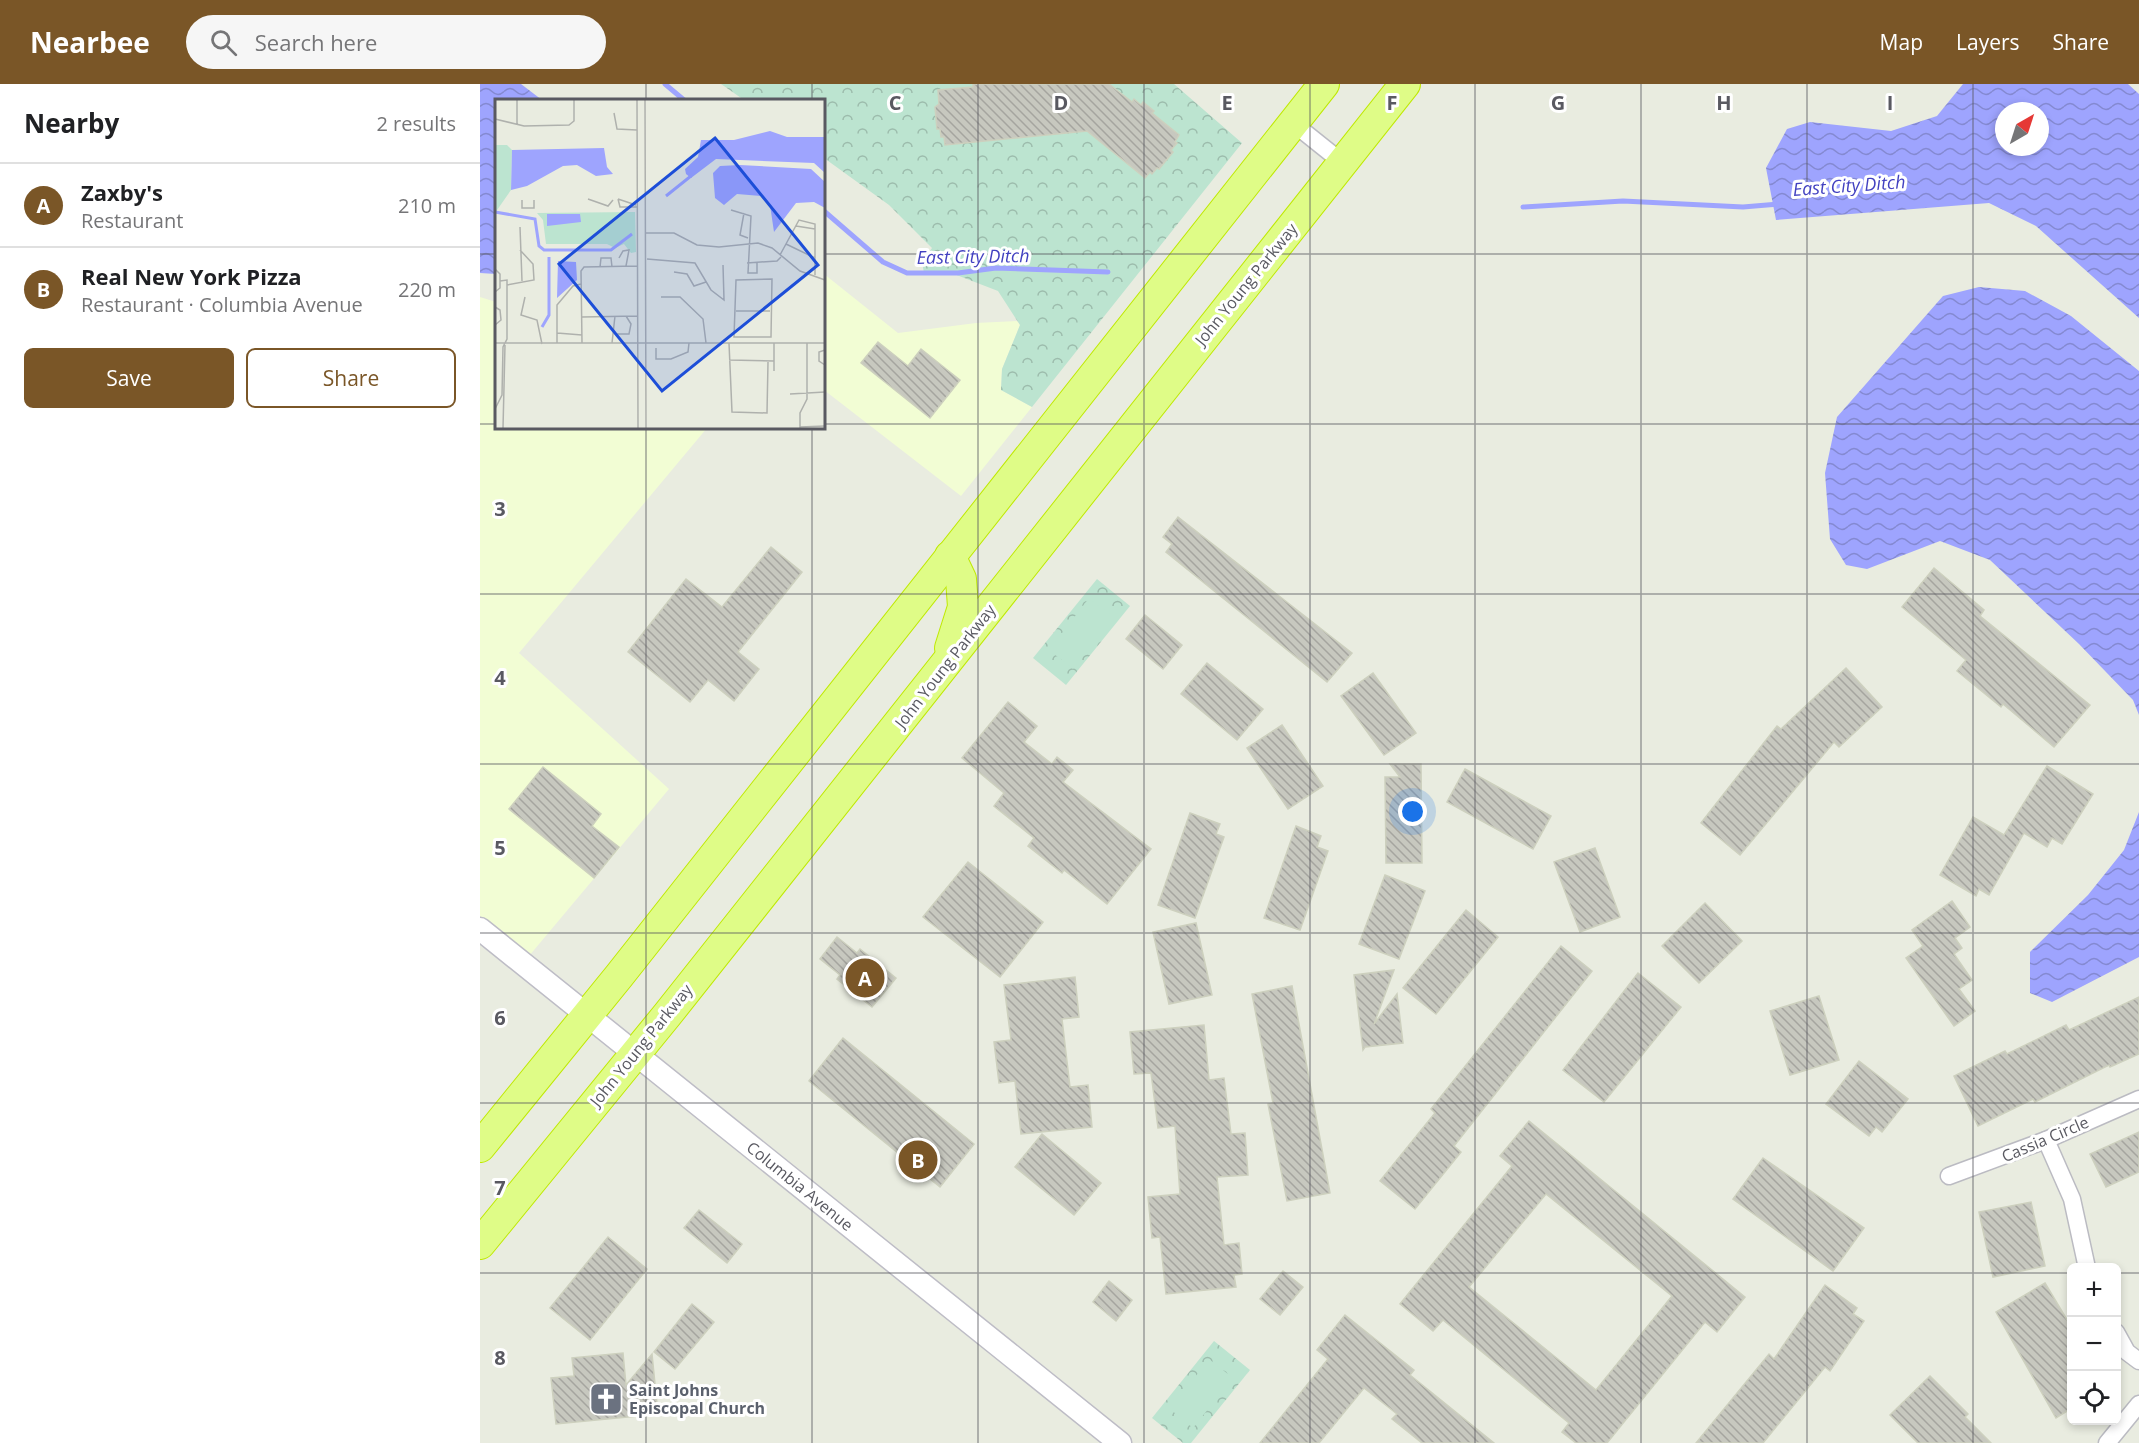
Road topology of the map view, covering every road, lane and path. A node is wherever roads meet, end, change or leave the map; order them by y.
1 (1324, 84) edge
2 (1405, 84) edge
3 (1293, 123) junction
4 (1343, 163) junction
5 (950, 556) junction
6 (945, 665) junction
7 (480, 929) edge
8 (587, 1016) junction
9 (635, 1053) junction
10 (2139, 1099) edge
11 (2046, 1140) junction
12 (480, 1148) edge
13 (1949, 1176) dead end
14 (480, 1244) edge
15 (2087, 1263) edge
16 (2121, 1341) edge
17 (2139, 1360) edge
18 (2139, 1404) edge
19 (1120, 1443) edge
20 (2107, 1443) edge

1 - 3 highway
2 - 4 highway, John Young Parkway
3 - 4 street
3 - 5 highway
4 - 6 highway, John Young Parkway
5 - 6 highway
5 - 8 highway
6 - 9 highway, John Young Parkway
7 - 8 street, Columbia Avenue
8 - 9 street, Columbia Avenue
8 - 12 highway
9 - 14 highway, John Young Parkway
9 - 19 street, Columbia Avenue
10 - 11 street, Cassia Circle
11 - 13 street, Cassia Circle
11 - 15 street
16 - 17 street
18 - 20 street

